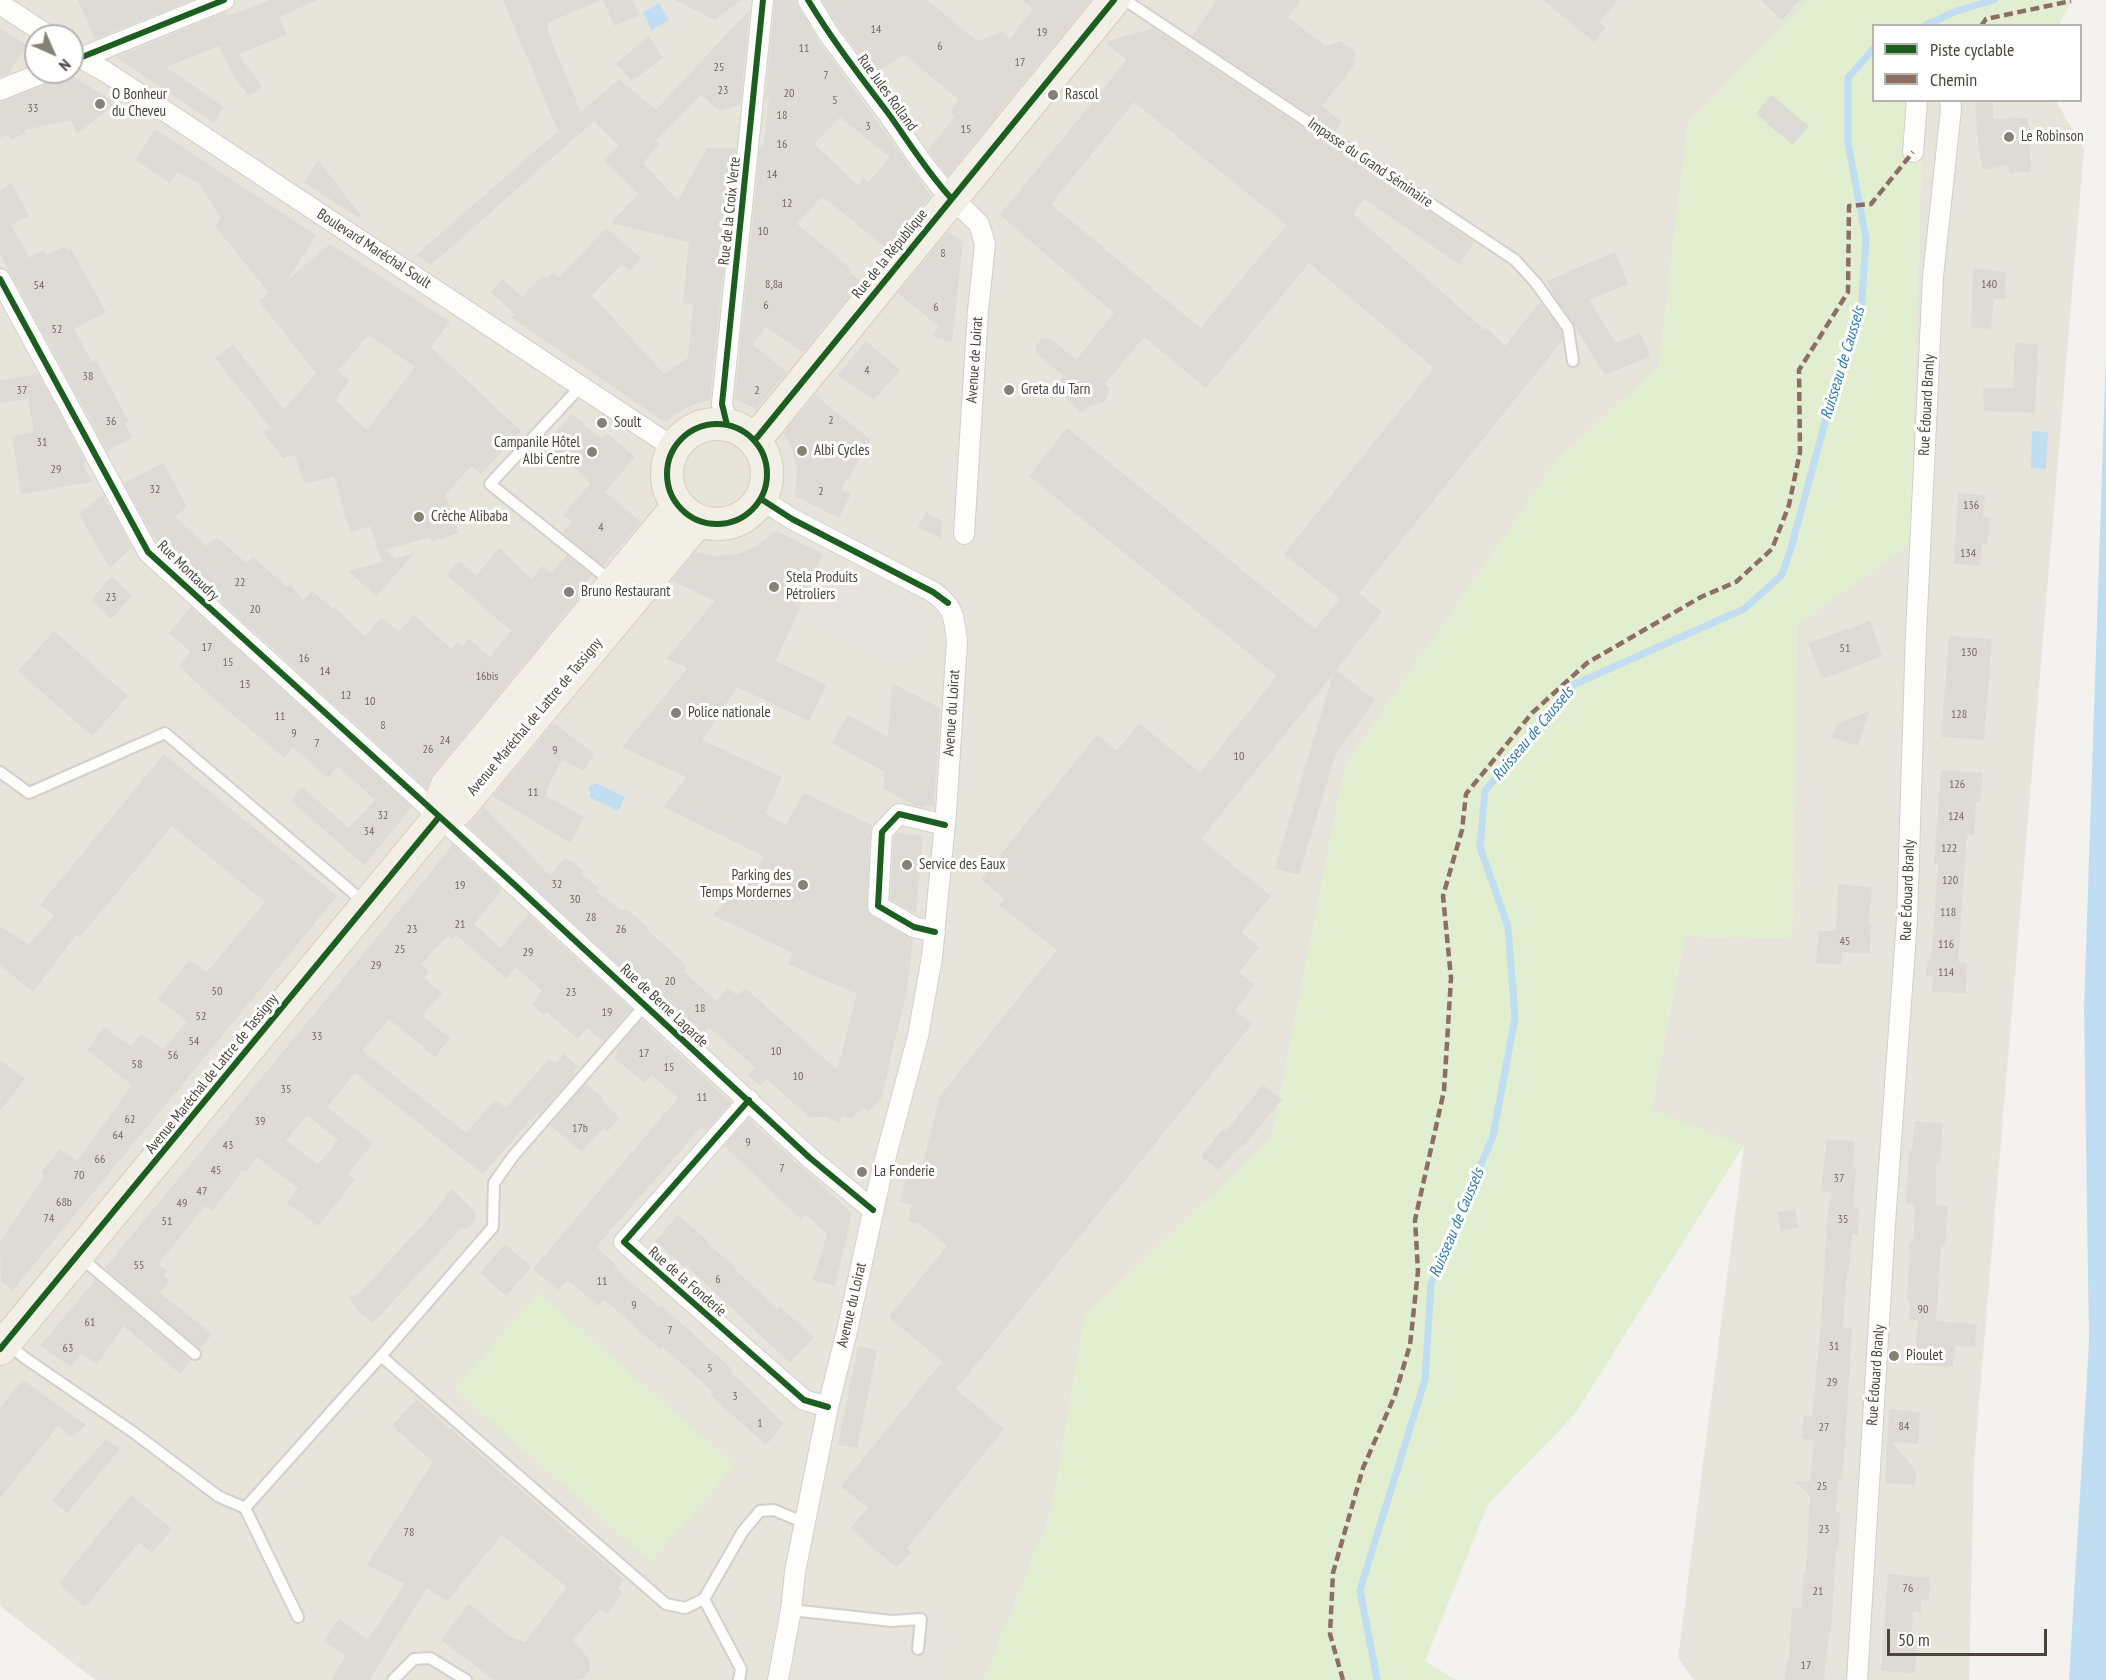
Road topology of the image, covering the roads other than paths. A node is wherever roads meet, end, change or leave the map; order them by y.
1 (224, 0) edge
2 (764, 0) edge
3 (808, 0) edge
4 (1114, 0) edge
5 (1125, 0) edge
6 (0, 4) edge
7 (31, 24) edge
8 (84, 53) edge
9 (84, 62) edge
10 (24, 80) edge
11 (0, 90) edge
12 (1917, 102) edge
13 (1950, 102) edge
14 (1913, 152) dead end
15 (951, 198) junction
16 (0, 279) edge
17 (1573, 361) dead end
18 (581, 386) junction
19 (727, 425) junction
20 (754, 440) junction
21 (674, 448) junction
22 (761, 499) junction
23 (688, 514) junction
24 (964, 534) dead end
25 (624, 591) junction
26 (0, 772) edge
27 (441, 815) junction
28 (945, 825) junction
29 (367, 904) junction
30 (935, 932) junction
31 (645, 1005) junction
32 (749, 1100) junction
33 (873, 1210) junction
34 (78, 1255) junction
35 (3, 1346) edge
36 (195, 1354) dead end
37 (381, 1356) junction
38 (828, 1407) junction
39 (245, 1508) junction
40 (805, 1523) junction
41 (704, 1599) junction
42 (791, 1610) junction
43 (298, 1617) dead end
44 (918, 1649) dead end
45 (393, 1680) edge
46 (466, 1680) edge
47 (739, 1680) edge
48 (778, 1680) edge
49 (1857, 1680) edge

1 - 8 street
2 - 19 street, Rue de la Croix Verte
3 - 15 street, Rue Jules Rolland
4 - 15 main road, Rue de la République
5 - 17 lane, Impasse du Grand Séminaire
6 - 7 street
9 - 18 street, Boulevard Maréchal Soult
10 - 11 street
12 - 14 street
13 - 49 street, Rue Édouard Branly
15 - 20 main road, Rue de la République
15 - 24 street, Avenue de Loirat
16 - 27 street, Rue Montaudry
18 - 21 street, Boulevard Maréchal Soult
18 - 25 lane
19 - 20 main road
19 - 21 main road
20 - 22 main road
21 - 23 main road
22 - 23 main road
22 - 28 street, Avenue du Loirat
23 - 25 main road, Avenue Maréchal de Lattre de Tassigny
25 - 27 main road, Avenue Maréchal de Lattre de Tassigny
26 - 29 lane
27 - 29 main road, Avenue Maréchal de Lattre de Tassigny
27 - 31 street, Rue de Berne Lagarde
28 - 30 street, Avenue du Loirat
28 - 30 street
29 - 34 main road, Avenue Maréchal de Lattre de Tassigny
30 - 33 street, Avenue du Loirat
31 - 32 street, Rue de Berne Lagarde
31 - 37 lane
32 - 33 street, Rue de Berne Lagarde
32 - 38 street, Rue de la Fonderie
33 - 38 street, Avenue du Loirat
34 - 35 main road, Avenue Maréchal de Lattre de Tassigny
34 - 36 lane
35 - 39 lane
37 - 39 lane
37 - 41 lane
38 - 40 street, Avenue du Loirat
39 - 43 lane
40 - 41 lane
40 - 42 street, Avenue du Loirat
41 - 47 lane
42 - 44 lane
42 - 48 street, Avenue du Loirat
45 - 46 lane

